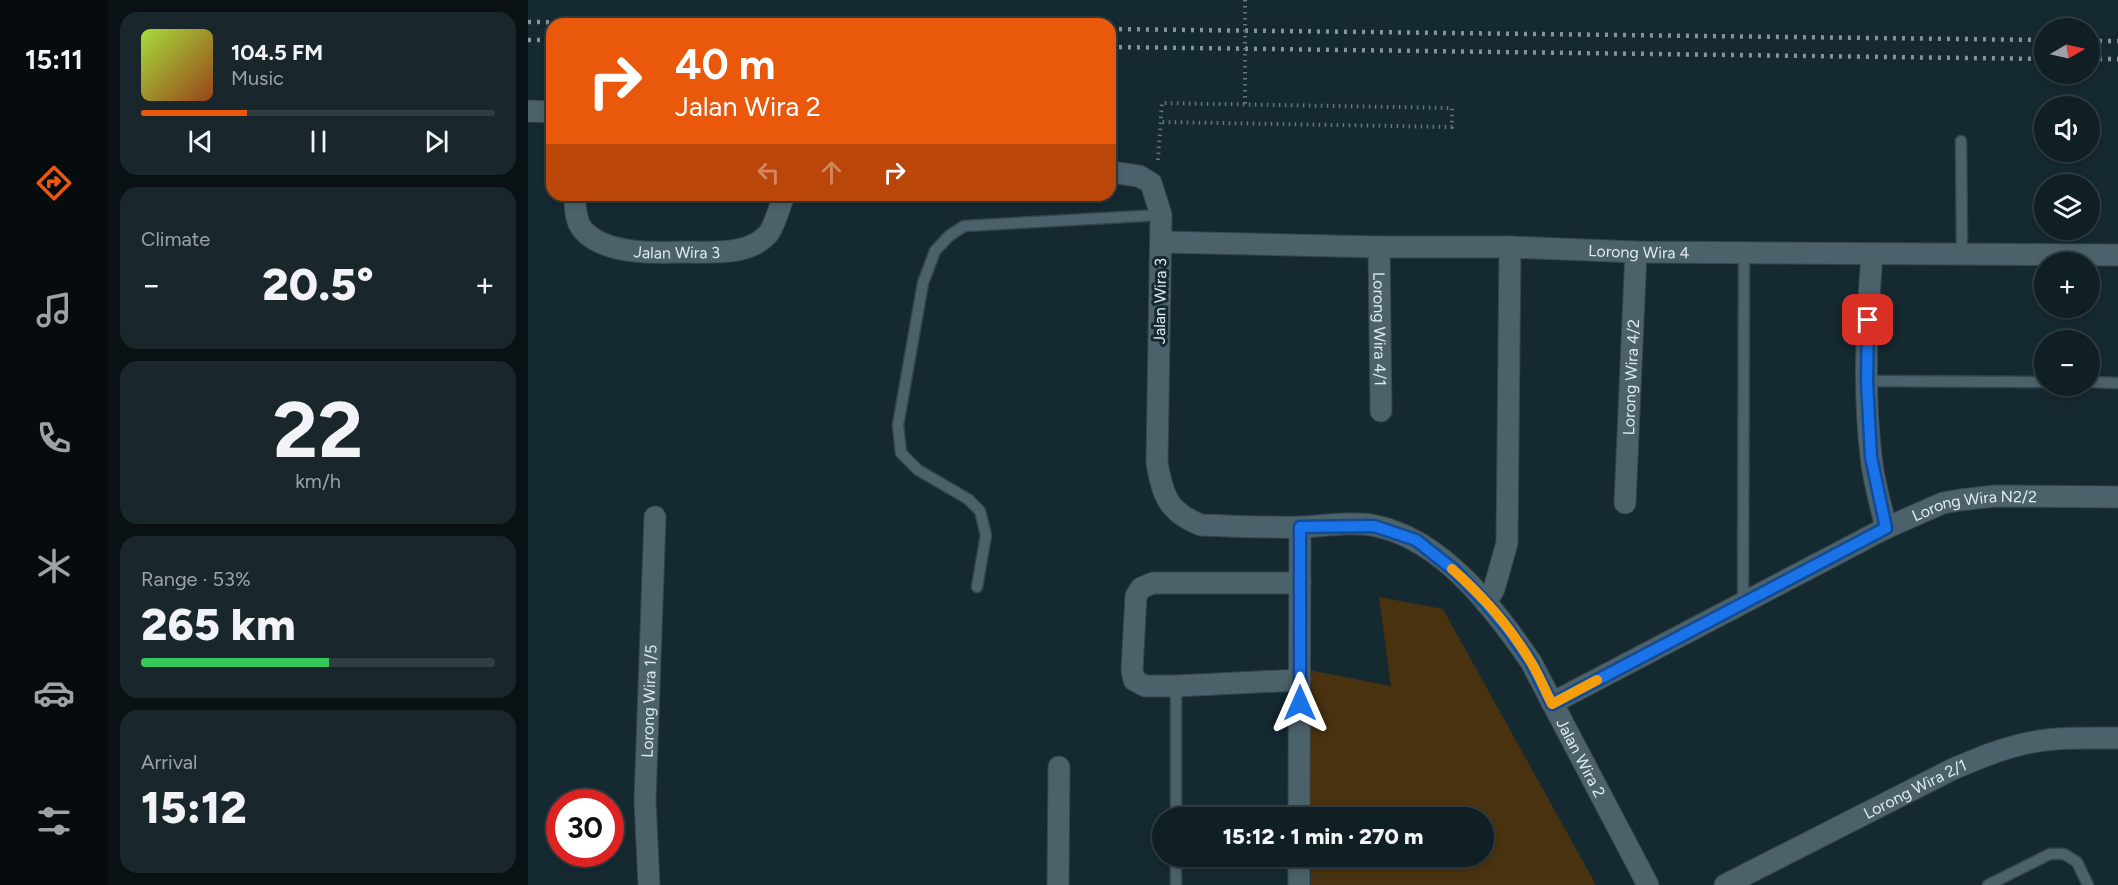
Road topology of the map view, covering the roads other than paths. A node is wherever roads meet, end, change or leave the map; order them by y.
1 (528, 111) edge
2 (546, 112) edge
3 (1962, 141) dead end
4 (1116, 173) edge
5 (576, 201) edge
6 (782, 201) edge
7 (1161, 215) junction
8 (1161, 242) junction
9 (1379, 247) junction
10 (1510, 247) junction
11 (1636, 252) junction
12 (1744, 253) junction
13 (1962, 253) junction
14 (1872, 254) junction
15 (2118, 255) edge
16 (1867, 381) junction
17 (2034, 382) edge
18 (2100, 382) edge
19 (2118, 382) edge
20 (1381, 411) dead end
21 (1157, 463) joint
22 (2118, 497) edge
23 (1625, 503) dead end
24 (655, 517) dead end
25 (1300, 527) junction
26 (1886, 528) junction
27 (1300, 583) junction
28 (977, 587) dead end
29 (1743, 602) junction
30 (1486, 603) junction
31 (1300, 680) junction
32 (1176, 687) junction
33 (1552, 704) junction
34 (2118, 738) edge
35 (1059, 766) dead end
36 (1176, 807) edge
37 (1299, 807) edge
38 (1176, 867) edge
39 (1299, 867) edge
40 (649, 885) edge
41 (1058, 885) edge
42 (1176, 885) edge
43 (1299, 885) edge
44 (1648, 885) edge
45 (1725, 885) edge
46 (1988, 885) edge
47 (2088, 885) edge

1 - 2 street
3 - 13 lane
4 - 7 street, Jalan Wira 3
5 - 6 street, Jalan Wira 3
7 - 8 street, Jalan Wira 3
7 - 28 lane
8 - 9 street, Lorong Wira 4
8 - 21 street, Jalan Wira 3
9 - 10 street, Lorong Wira 4
9 - 20 street, Lorong Wira 4/1
10 - 11 street, Lorong Wira 4
10 - 30 street
11 - 12 street, Lorong Wira 4
11 - 23 street, Lorong Wira 4/2
12 - 14 street, Lorong Wira 4
12 - 29 lane
13 - 14 street, Lorong Wira 4
13 - 15 street, Lorong Wira 4
14 - 16 street
16 - 17 lane
16 - 26 street
18 - 19 lane
21 - 25 street, Jalan Wira 2
22 - 26 street, Lorong Wira N2/2
24 - 40 street, Lorong Wira 1/5
25 - 27 street
25 - 30 street, Jalan Wira 2
26 - 29 street, Lorong Wira N2/2
27 - 31 street
27 - 32 street
29 - 33 street, Lorong Wira N2/2
30 - 33 street, Jalan Wira 2
31 - 32 street
31 - 37 street
32 - 36 lane
33 - 44 street, Jalan Wira 2
34 - 45 street, Lorong Wira 2/1
35 - 41 street
38 - 42 lane
39 - 43 street
46 - 47 lane

